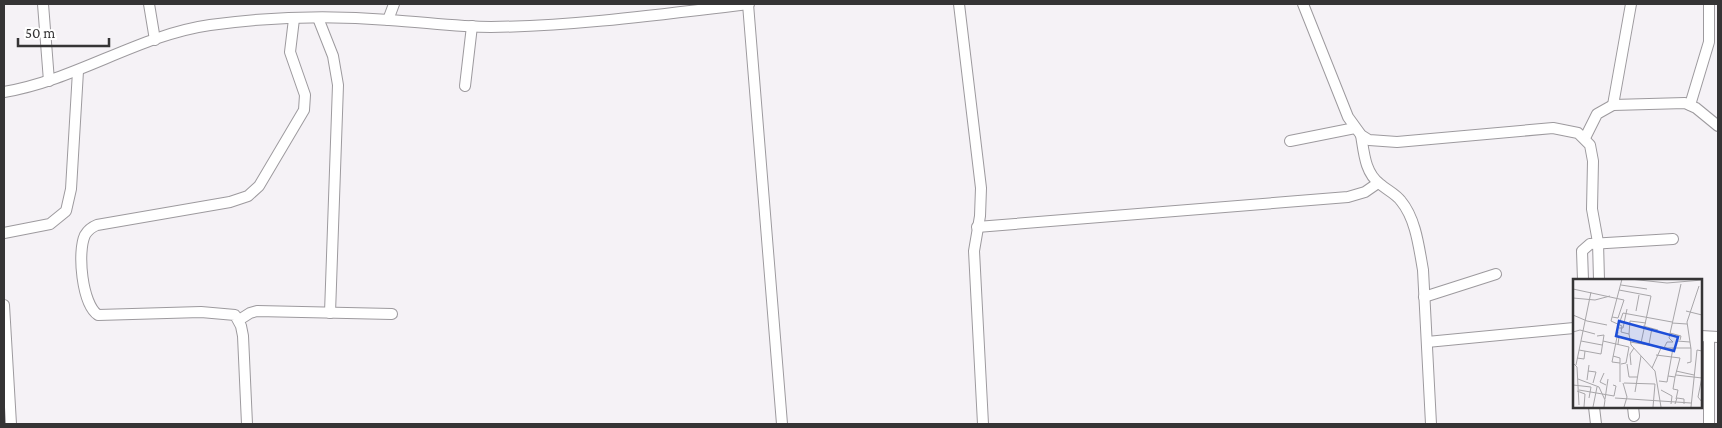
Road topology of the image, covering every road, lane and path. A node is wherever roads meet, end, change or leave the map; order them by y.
1 (44, 4) edge
2 (150, 4) edge
3 (394, 4) edge
4 (748, 4) edge
5 (959, 4) edge
6 (1303, 4) edge
7 (1632, 4) edge
8 (1709, 4) edge
9 (318, 18) junction
10 (294, 19) junction
11 (388, 20) junction
12 (472, 26) junction
13 (155, 40) junction
14 (78, 71) junction
15 (49, 81) junction
16 (465, 86) dead end
17 (4, 92) edge
18 (1613, 105) junction
19 (1690, 105) junction
20 (1718, 126) edge
21 (1358, 132) junction
22 (1585, 138) junction
23 (1290, 141) dead end
24 (1378, 183) junction
25 (978, 227) junction
26 (4, 233) edge
27 (1673, 239) dead end
28 (1598, 242) junction
29 (1496, 274) dead end
30 (1583, 279) edge
31 (1599, 279) edge
32 (1424, 297) junction
33 (4, 305) edge
34 (330, 312) junction
35 (392, 314) dead end
36 (239, 320) junction
37 (1573, 328) edge
38 (1709, 337) edge
39 (1427, 342) junction
40 (1594, 408) edge
41 (11, 424) edge
42 (247, 424) edge
43 (782, 424) edge
44 (983, 424) edge
45 (1431, 424) edge
46 (1596, 424) edge
47 (1709, 424) edge

1 - 15 street
2 - 13 street
3 - 11 street
4 - 12 street
4 - 43 street
5 - 25 street
6 - 21 street
7 - 18 street
8 - 19 street
9 - 10 street
9 - 11 street
9 - 34 street
10 - 13 street
10 - 36 street
11 - 12 street
12 - 16 street
13 - 14 street
14 - 15 street
14 - 26 street
15 - 17 street
18 - 19 street
18 - 22 street
19 - 20 street
21 - 22 street
21 - 23 street
21 - 24 street
22 - 28 street
24 - 25 street
24 - 32 street
25 - 44 street
27 - 28 street
28 - 30 street
28 - 31 street
29 - 32 street
32 - 39 street
33 - 41 street
34 - 35 street
34 - 36 street
36 - 42 street
37 - 39 street
38 - 47 street
39 - 45 street
40 - 46 street

